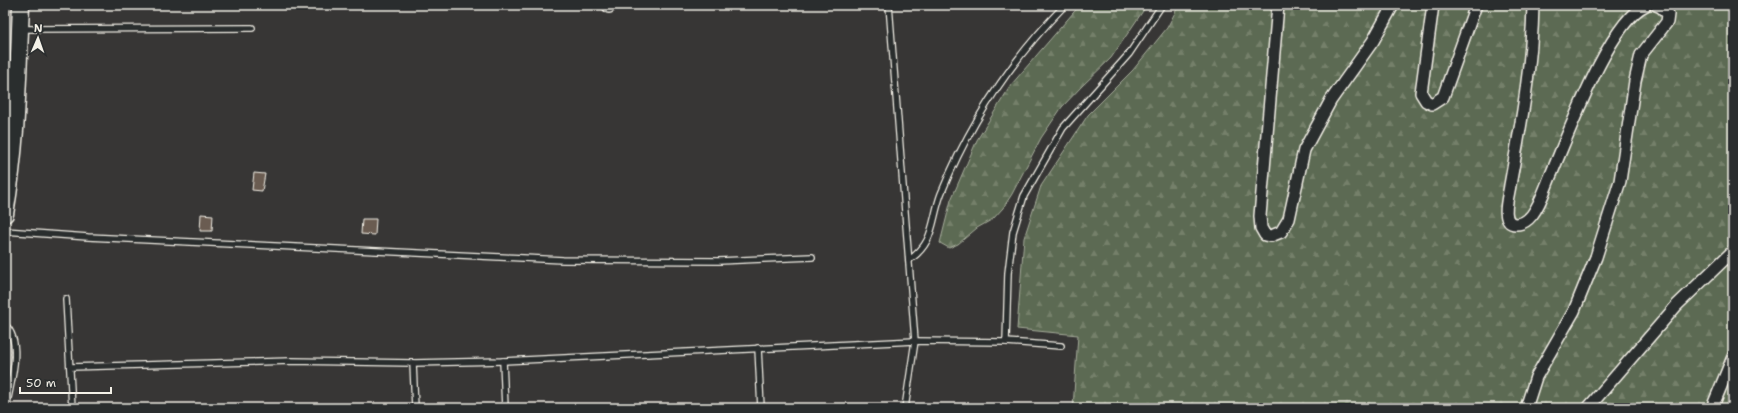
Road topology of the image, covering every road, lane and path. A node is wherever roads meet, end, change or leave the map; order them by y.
1 (21, 5) edge
2 (890, 5) edge
3 (1065, 5) edge
4 (1162, 5) edge
5 (1278, 5) edge
6 (1393, 5) edge
7 (1433, 5) edge
8 (1476, 5) edge
9 (1533, 5) edge
10 (1646, 5) edge
11 (1656, 5) edge
12 (252, 28) dead end
13 (20, 29) junction
14 (11, 102) edge
15 (8, 184) edge
16 (5, 214) edge
17 (5, 231) edge
18 (1733, 251) edge
19 (812, 257) dead end
20 (909, 260) junction
21 (66, 299) dead end
22 (5, 325) edge
23 (915, 341) junction
24 (1006, 342) junction
25 (1061, 346) dead end
26 (758, 348) junction
27 (1733, 357) edge
28 (503, 361) junction
29 (412, 363) junction
30 (70, 367) junction
31 (6, 408) edge
32 (72, 408) edge
33 (416, 408) edge
34 (505, 408) edge
35 (761, 408) edge
36 (905, 408) edge
37 (1526, 408) edge
38 (1588, 408) edge
39 (1712, 408) edge

1 - 13 main road
2 - 20 lane
3 - 20 lane
4 - 24 lane
5 - 6 street
7 - 8 street
9 - 10 street
11 - 37 street
12 - 13 lane
13 - 14 main road
14 - 15 main road
15 - 16 main road
17 - 19 lane
18 - 38 street
20 - 23 lane
21 - 30 lane
22 - 31 lane
23 - 24 lane
23 - 26 lane
23 - 36 lane
24 - 25 lane
26 - 28 lane
26 - 35 lane
27 - 39 street
28 - 29 lane
28 - 34 lane
29 - 30 lane
29 - 33 lane
30 - 32 lane

